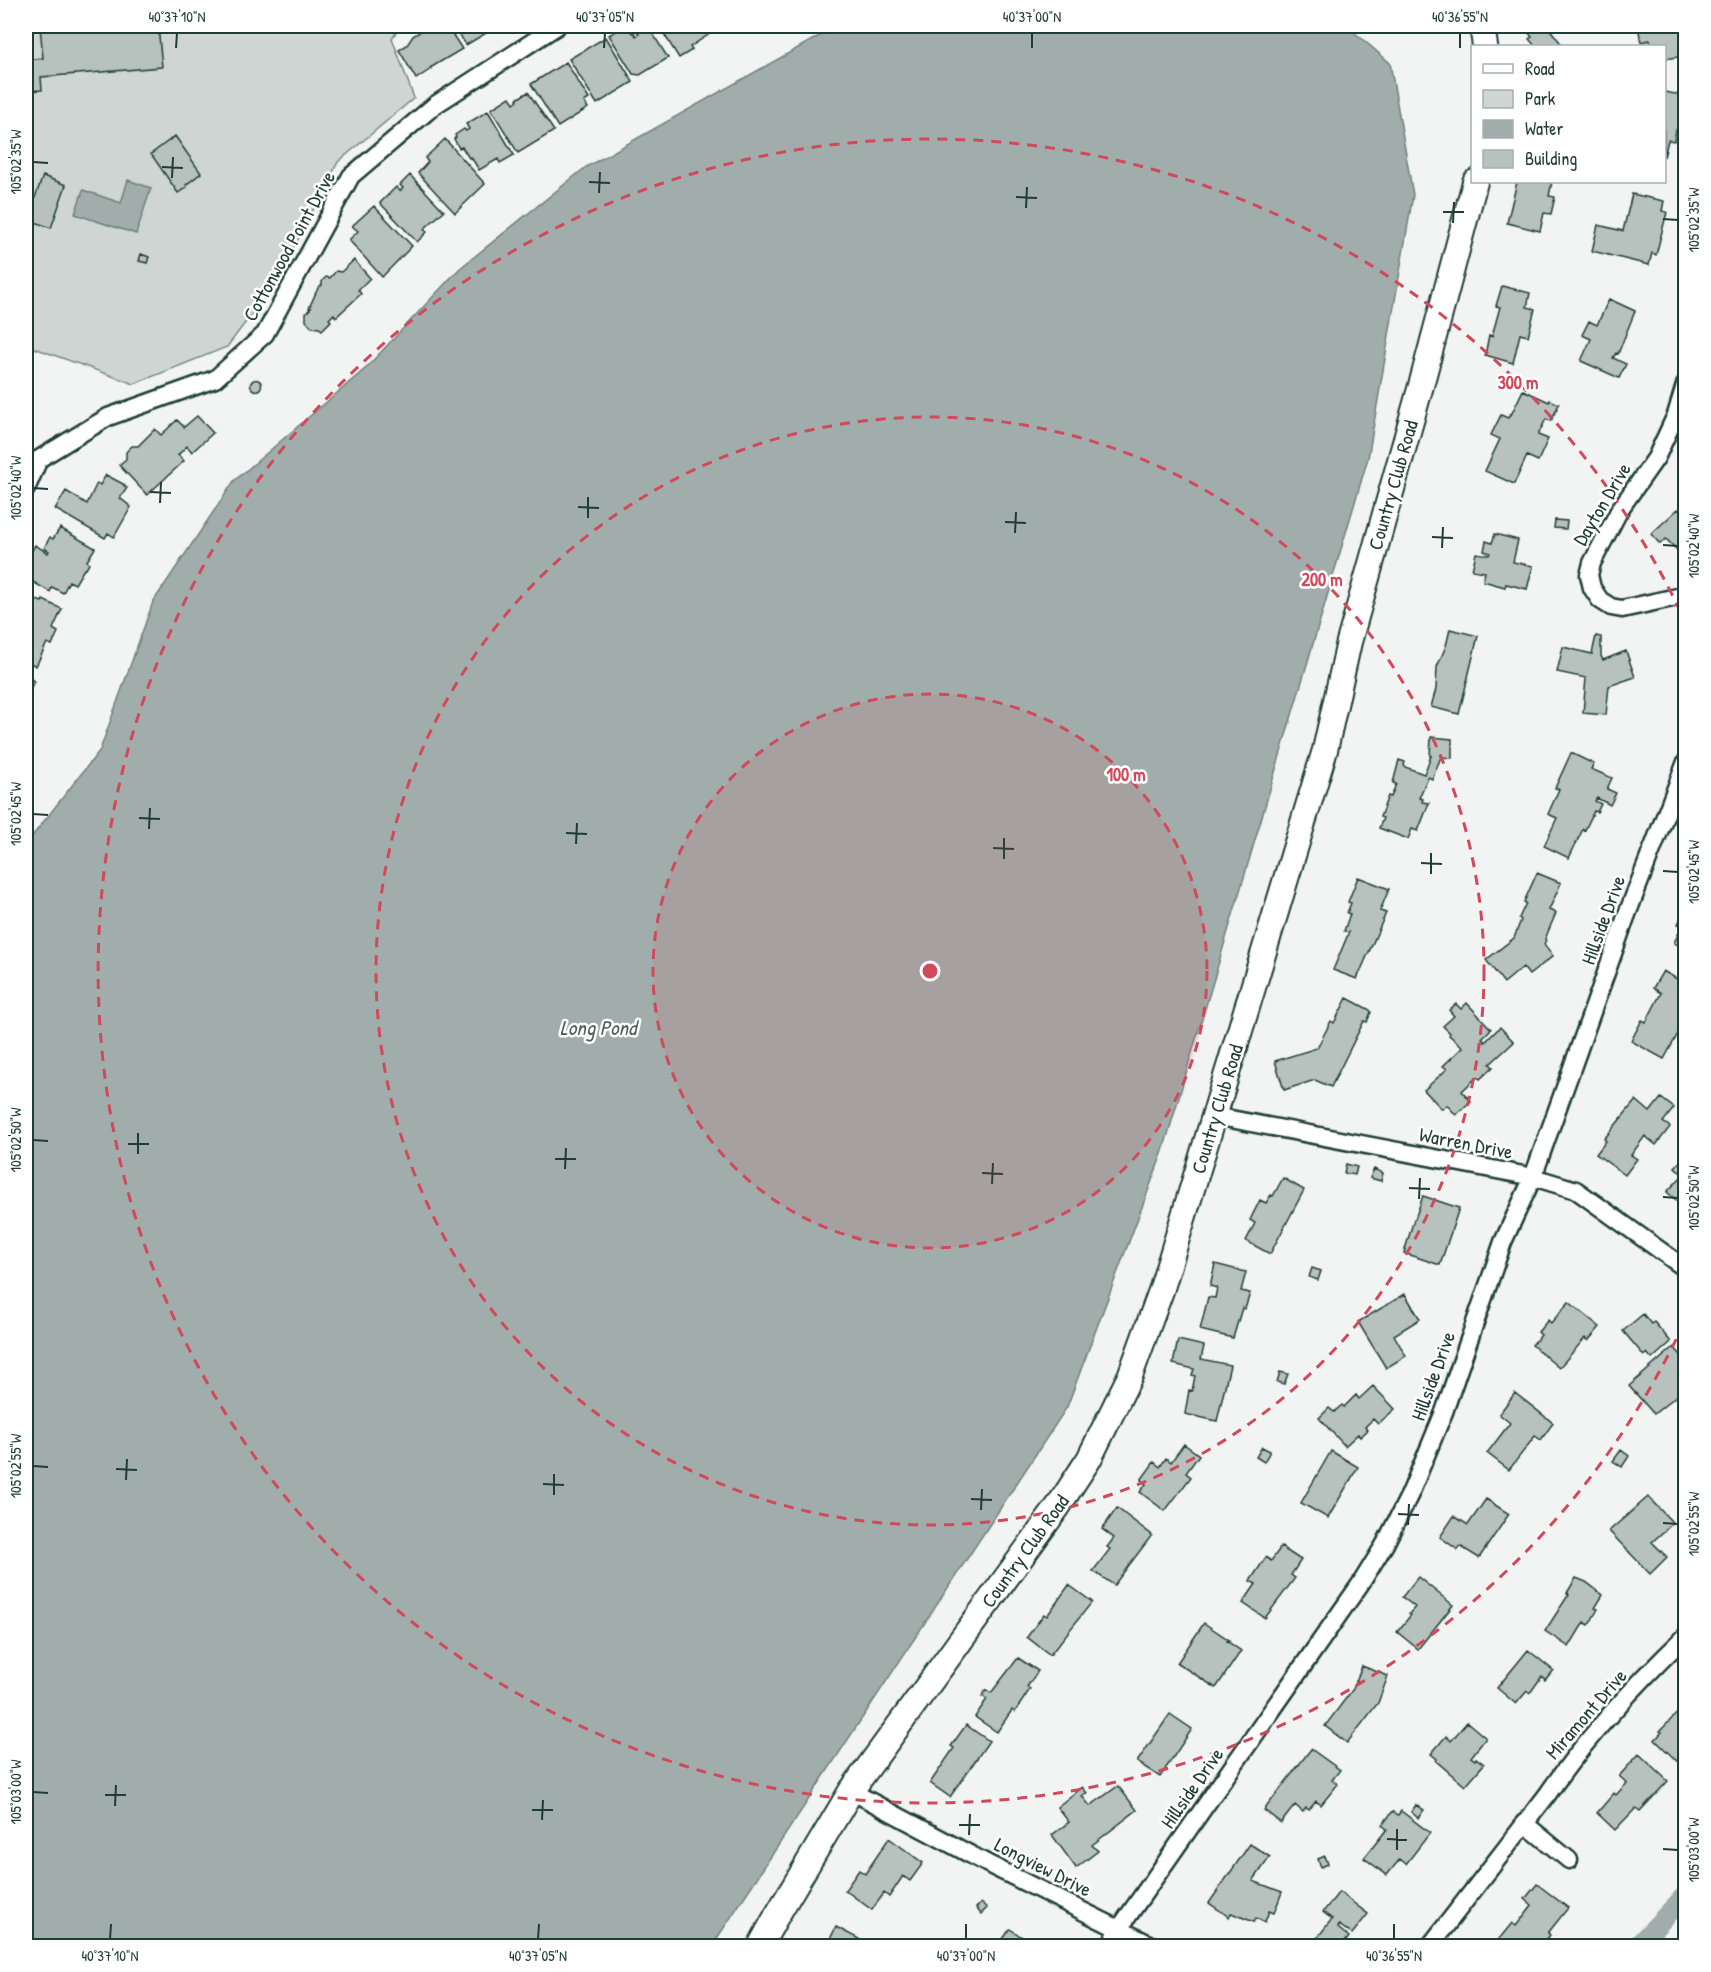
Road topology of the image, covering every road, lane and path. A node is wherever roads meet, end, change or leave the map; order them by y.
1 (557, 26) edge
2 (1482, 26) edge
3 (1485, 45) edge
4 (1475, 183) edge
5 (1686, 382) edge
6 (26, 489) edge
7 (1686, 595) edge
8 (1686, 762) edge
9 (1215, 1116) junction
10 (1533, 1177) junction
11 (1686, 1269) edge
12 (1686, 1636) edge
13 (851, 1791) junction
14 (1524, 1823) junction
15 (1569, 1860) dead end
16 (1119, 1929) junction
17 (760, 1947) edge
18 (1110, 1947) edge
19 (1153, 1947) edge
20 (1430, 1947) edge

1 - 6 street, Cottonwood Point Drive
2 - 3 street
4 - 9 street, Country Club Road
5 - 7 street, Dayton Drive
8 - 10 street, Hillside Drive
9 - 10 street, Warren Drive
9 - 13 street, Country Club Road
10 - 11 street, Warren Drive
10 - 16 street, Hillside Drive
12 - 14 street, Miramont Drive
13 - 16 street, Longview Drive
13 - 17 street, Country Club Road
14 - 15 street
14 - 20 street, Miramont Drive
16 - 18 street, Hillside Drive
16 - 19 street, Longview Drive

